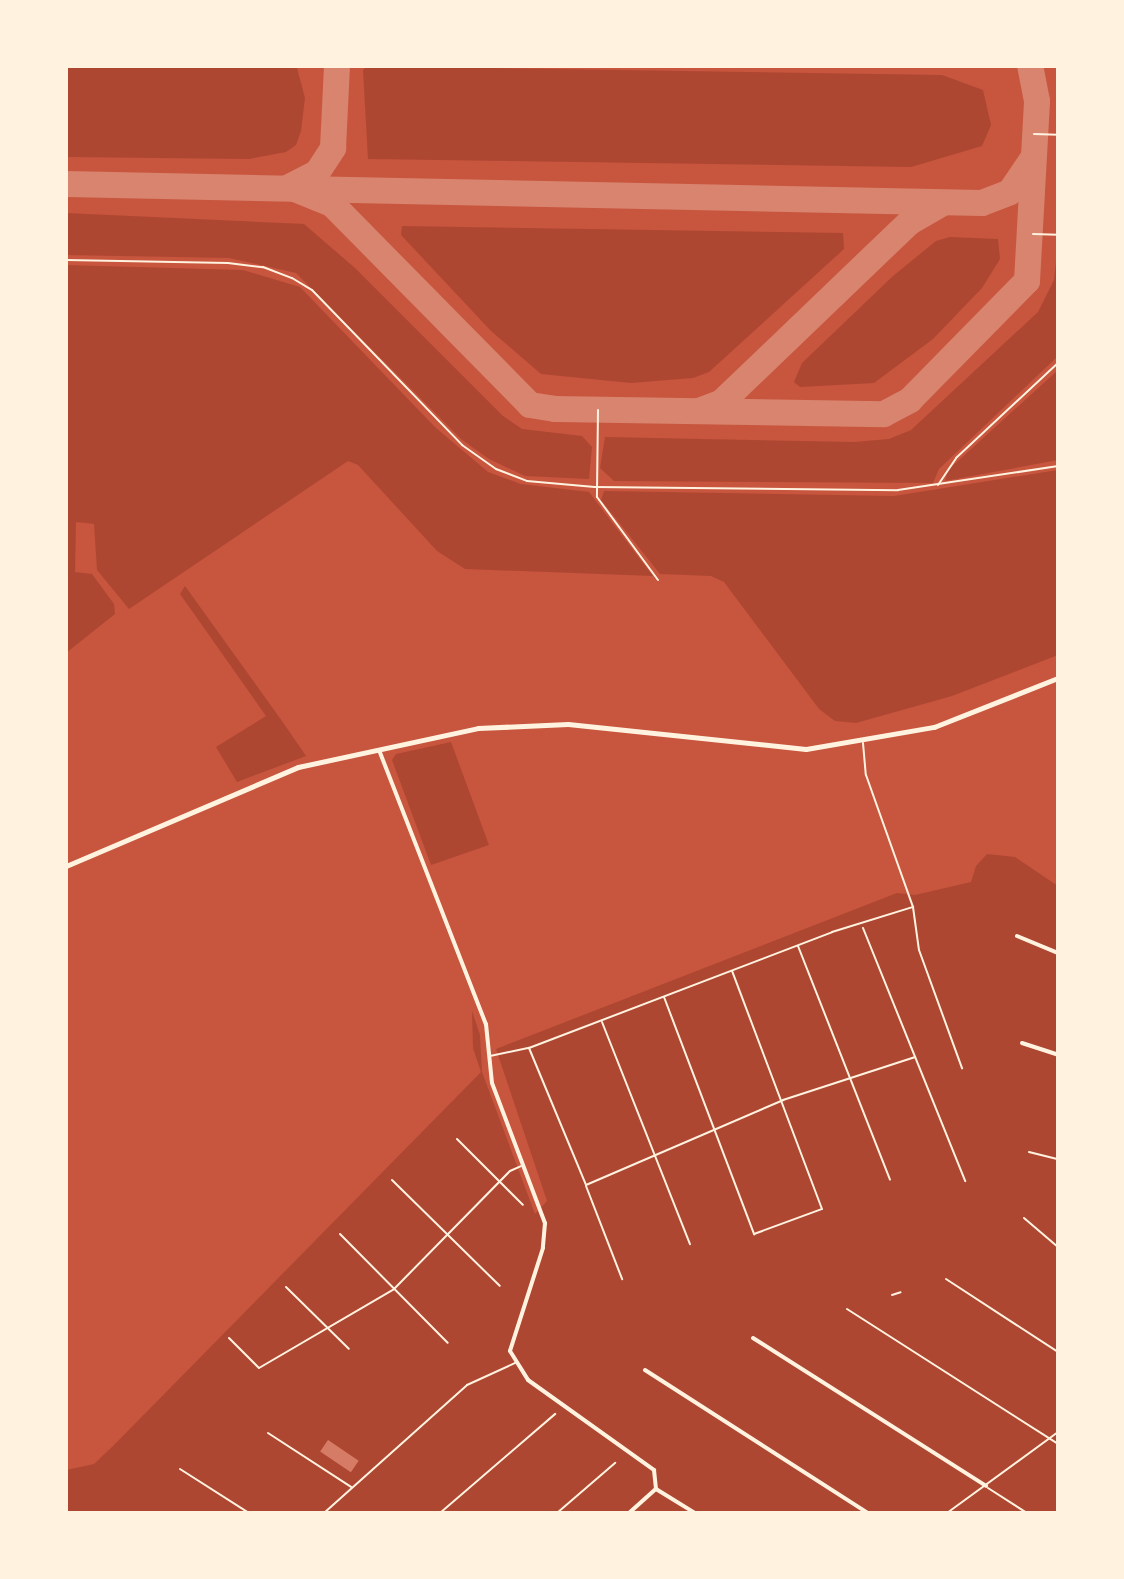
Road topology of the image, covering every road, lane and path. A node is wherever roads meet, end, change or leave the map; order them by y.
1 (1034, 134) dead end
2 (1058, 135) edge
3 (1033, 234) dead end
4 (1058, 235) edge
5 (66, 260) edge
6 (1058, 363) edge
7 (598, 410) dead end
8 (1058, 466) edge
9 (595, 487) junction
10 (938, 487) junction
11 (658, 580) dead end
12 (1058, 678) edge
13 (863, 743) junction
14 (379, 750) junction
15 (66, 866) edge
16 (913, 907) junction
17 (862, 927) junction
18 (1017, 936) dead end
19 (797, 945) junction
20 (1058, 953) edge
21 (732, 971) junction
22 (664, 997) junction
23 (601, 1021) junction
24 (1022, 1043) dead end
25 (529, 1048) junction
26 (1058, 1055) edge
27 (488, 1057) junction
28 (915, 1057) junction
29 (962, 1068) dead end
30 (851, 1078) junction
31 (783, 1100) junction
32 (713, 1128) junction
33 (457, 1139) dead end
34 (1029, 1152) dead end
35 (651, 1155) junction
36 (1058, 1159) edge
37 (523, 1166) junction
38 (890, 1179) dead end
39 (392, 1180) dead end
40 (501, 1181) junction
41 (965, 1181) dead end
42 (586, 1185) junction
43 (523, 1205) dead end
44 (1024, 1218) dead end
45 (340, 1234) dead end
46 (448, 1235) junction
47 (690, 1244) dead end
48 (1058, 1247) edge
49 (622, 1279) dead end
50 (946, 1279) dead end
51 (500, 1286) dead end
52 (286, 1287) dead end
53 (394, 1289) junction
54 (901, 1292) dead end
55 (892, 1295) dead end
56 (847, 1309) dead end
57 (327, 1328) junction
58 (229, 1338) dead end
59 (753, 1338) dead end
60 (448, 1343) dead end
61 (349, 1349) dead end
62 (1058, 1352) edge
63 (516, 1363) junction
64 (645, 1370) dead end
65 (555, 1414) dead end
66 (1058, 1432) edge
67 (268, 1433) dead end
68 (1050, 1439) junction
69 (1058, 1444) edge
70 (615, 1463) dead end
71 (180, 1469) dead end
72 (986, 1486) junction
73 (352, 1488) junction
74 (656, 1489) junction
75 (249, 1513) edge
76 (324, 1513) edge
77 (440, 1513) edge
78 (557, 1513) edge
79 (629, 1513) edge
80 (695, 1513) edge
81 (868, 1513) edge
82 (947, 1513) edge
83 (1027, 1513) edge

1 - 2 lane
3 - 4 lane
5 - 9 lane
6 - 10 lane
7 - 9 lane
8 - 10 lane
9 - 10 lane
9 - 11 lane
12 - 13 street
13 - 14 street
13 - 16 lane
14 - 15 street
14 - 27 street
16 - 17 lane
16 - 29 lane
17 - 19 lane
17 - 28 lane
18 - 20 street
19 - 21 lane
19 - 30 lane
21 - 22 lane
21 - 31 lane
22 - 23 lane
22 - 32 lane
23 - 25 lane
23 - 35 lane
24 - 26 street
25 - 27 lane
25 - 42 lane
27 - 37 street
28 - 30 lane
28 - 41 lane
30 - 31 lane
30 - 38 lane
31 - 32 lane
31 - 32 lane
32 - 35 lane
33 - 40 lane
34 - 36 lane
35 - 42 lane
35 - 47 lane
37 - 40 lane
37 - 63 street
39 - 46 lane
40 - 43 lane
40 - 46 lane
42 - 49 lane
44 - 48 lane
45 - 53 lane
46 - 51 lane
46 - 53 lane
50 - 62 lane
52 - 57 lane
53 - 57 lane
53 - 60 lane
54 - 55 path
56 - 68 lane
57 - 58 lane
57 - 61 lane
59 - 72 street
63 - 73 lane
63 - 74 street
64 - 81 street
65 - 77 lane
66 - 68 lane
67 - 73 lane
68 - 69 lane
68 - 72 lane
70 - 78 lane
71 - 75 lane
72 - 82 lane
72 - 83 lane
73 - 76 lane
74 - 79 street
74 - 80 street

